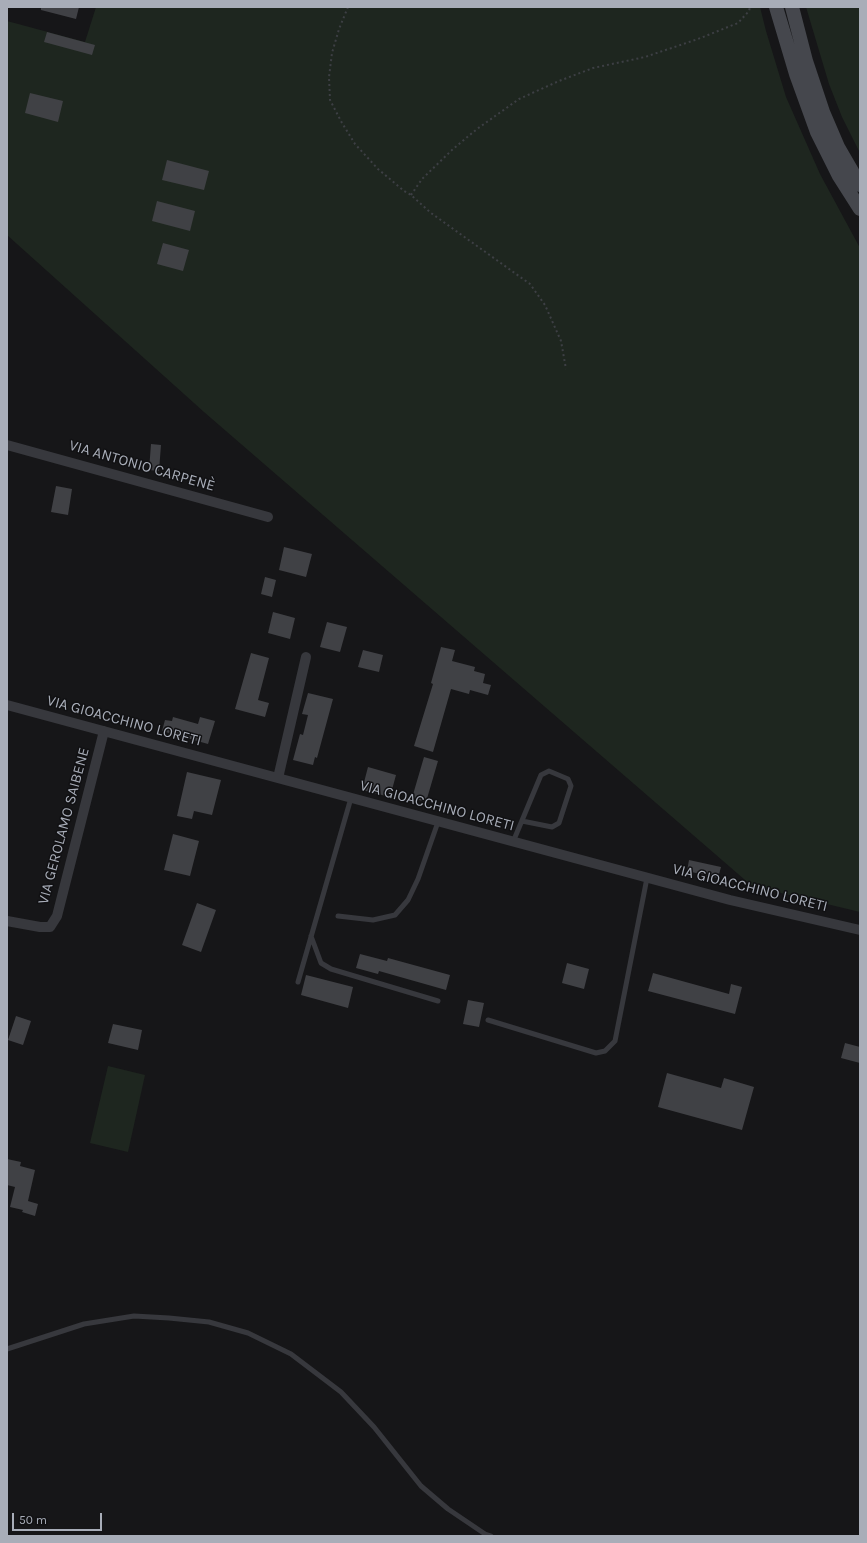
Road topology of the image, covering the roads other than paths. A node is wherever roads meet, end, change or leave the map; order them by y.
1 (776, 7) edge
2 (792, 7) edge
3 (860, 185) edge
4 (860, 209) edge
5 (7, 445) edge
6 (268, 517) dead end
7 (306, 657) dead end
8 (7, 705) edge
9 (104, 731) junction
10 (278, 778) junction
11 (351, 798) junction
12 (522, 821) junction
13 (438, 822) junction
14 (514, 842) junction
15 (647, 878) junction
16 (338, 916) dead end
17 (7, 921) edge
18 (860, 930) edge
19 (311, 936) junction
20 (298, 982) dead end
21 (438, 1001) dead end
22 (488, 1020) dead end
23 (7, 1349) edge
24 (491, 1536) edge

1 - 4 street
2 - 3 street
5 - 6 street, VIA ANTONIO CARPENÈ
7 - 10 street
8 - 9 street, VIA GIOACCHINO LORETI
9 - 10 street, VIA GIOACCHINO LORETI
9 - 17 street, VIA GEROLAMO SAIBENE
10 - 11 street, VIA GIOACCHINO LORETI
11 - 13 street, VIA GIOACCHINO LORETI
11 - 19 lane
12 - 12 lane
12 - 14 lane
13 - 14 street, VIA GIOACCHINO LORETI
13 - 16 lane
14 - 15 street, VIA GIOACCHINO LORETI
15 - 18 street, VIA GIOACCHINO LORETI
15 - 22 lane
19 - 20 lane
19 - 21 lane
23 - 24 lane

